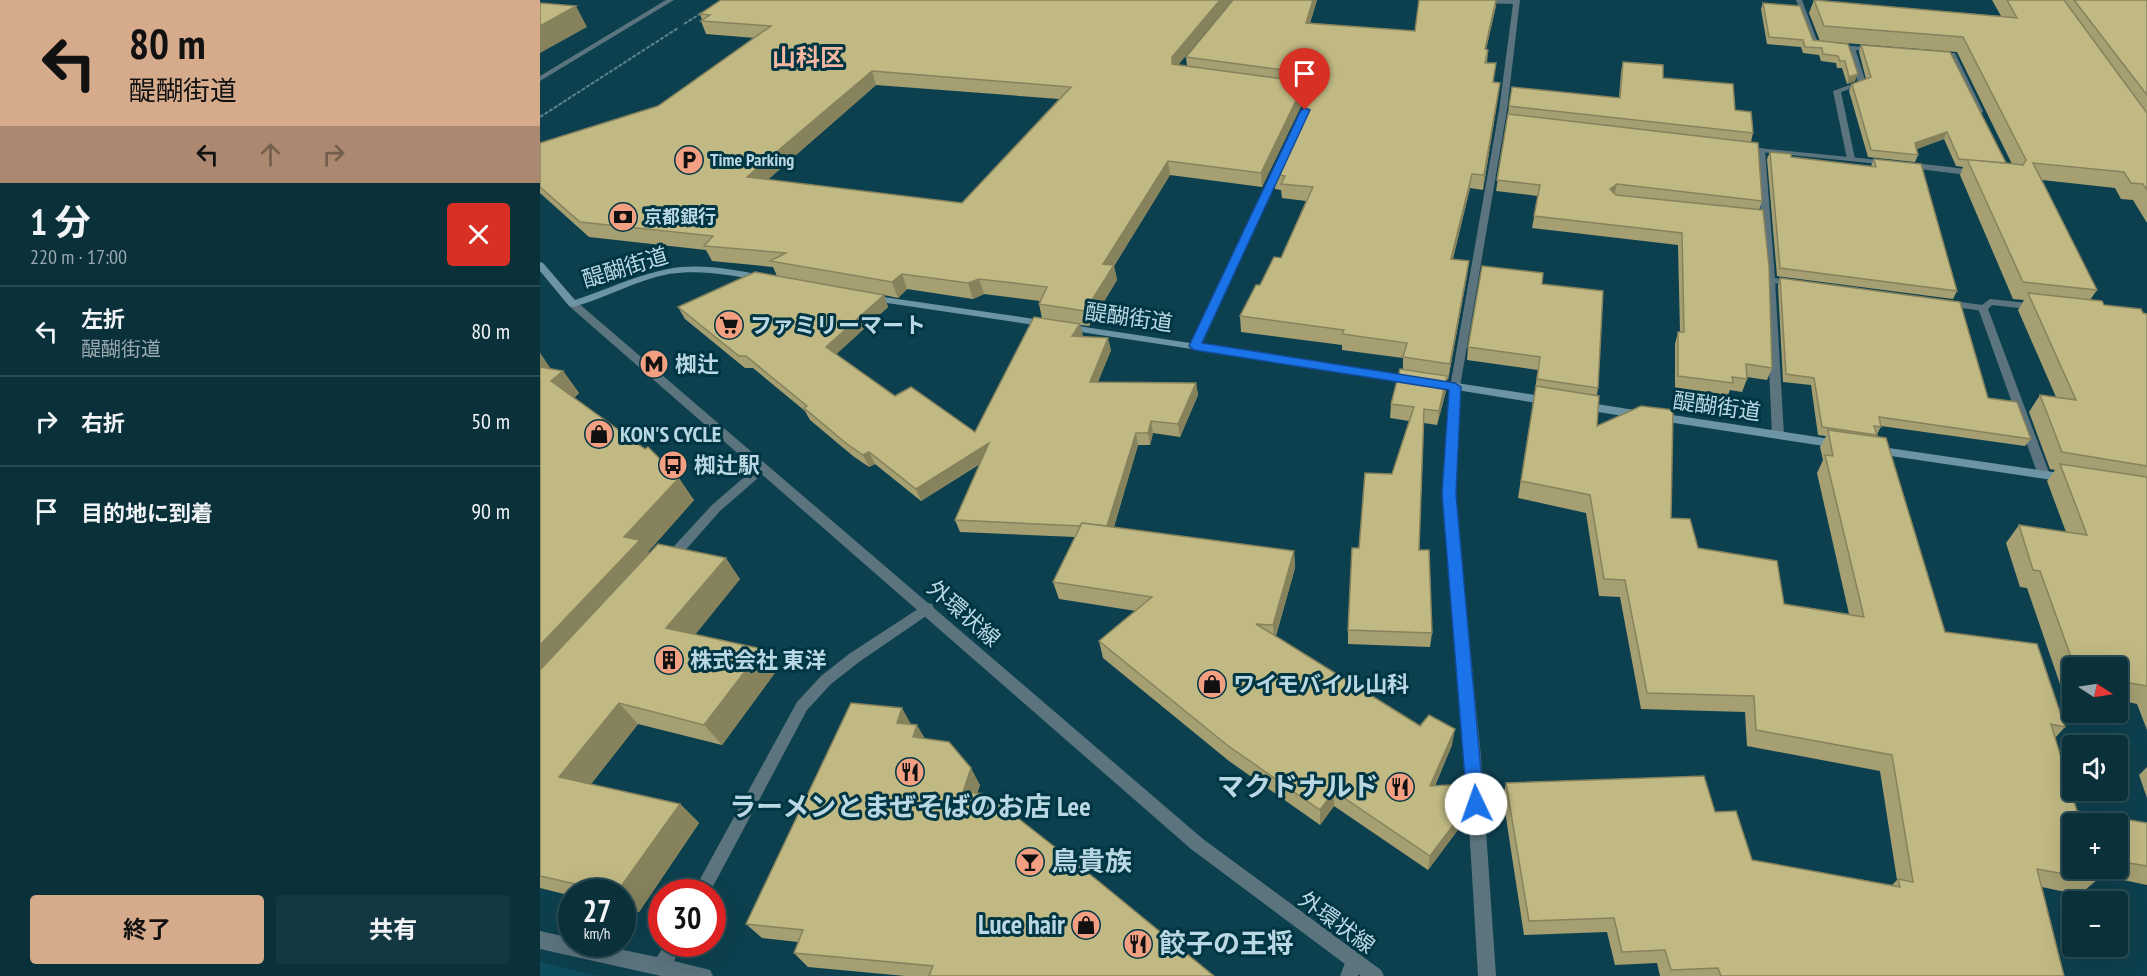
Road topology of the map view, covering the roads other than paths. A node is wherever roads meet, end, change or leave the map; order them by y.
1 (671, 0) edge
2 (1456, 0) edge
3 (1799, 0) edge
4 (1516, 1) edge
5 (1851, 48) junction
6 (1885, 50) edge
7 (1930, 54) edge
8 (540, 79) edge
9 (1280, 87) edge
10 (1304, 112) edge
11 (1982, 116) edge
12 (1738, 147) edge
13 (1761, 150) junction
14 (1285, 153) edge
15 (1851, 159) junction
16 (1989, 174) edge
17 (1755, 217) edge
18 (1767, 218) junction
19 (540, 265) edge
20 (773, 280) edge
21 (1770, 280) junction
22 (1806, 285) edge
23 (864, 297) edge
24 (1936, 302) edge
25 (573, 304) junction
26 (1983, 308) junction
27 (2046, 308) edge
28 (1194, 346) junction
29 (1455, 387) junction
30 (1778, 435) junction
31 (761, 469) junction
32 (2044, 475) junction
33 (2078, 480) edge
34 (660, 570) edge
35 (927, 608) junction
36 (708, 879) edge
37 (540, 940) edge
38 (667, 957) edge
39 (661, 967) junction
40 (1351, 969) edge
41 (704, 976) edge
42 (1376, 976) edge
43 (1487, 976) edge

1 - 8 street
2 - 4 street
3 - 5 street
4 - 29 street
5 - 6 street
5 - 15 street
7 - 11 street
9 - 10 street
12 - 13 street
13 - 15 street
13 - 18 street
14 - 28 street
15 - 16 street
17 - 18 street
18 - 21 street
19 - 25 main road, 外環状線
20 - 25 main road, 醍醐街道
21 - 22 street
21 - 30 street
23 - 28 main road, 醍醐街道
24 - 26 street
25 - 31 street, 外環状線
26 - 27 street
26 - 32 street
28 - 29 main road, 醍醐街道
29 - 30 main road, 醍醐街道
29 - 43 street
30 - 32 main road, 醍醐街道
31 - 34 street
31 - 35 street, 外環状線
32 - 33 main road, 醍醐街道
35 - 36 street
35 - 40 street, 外環状線
37 - 39 street
38 - 39 street
39 - 41 street
40 - 42 street, 外環状線

